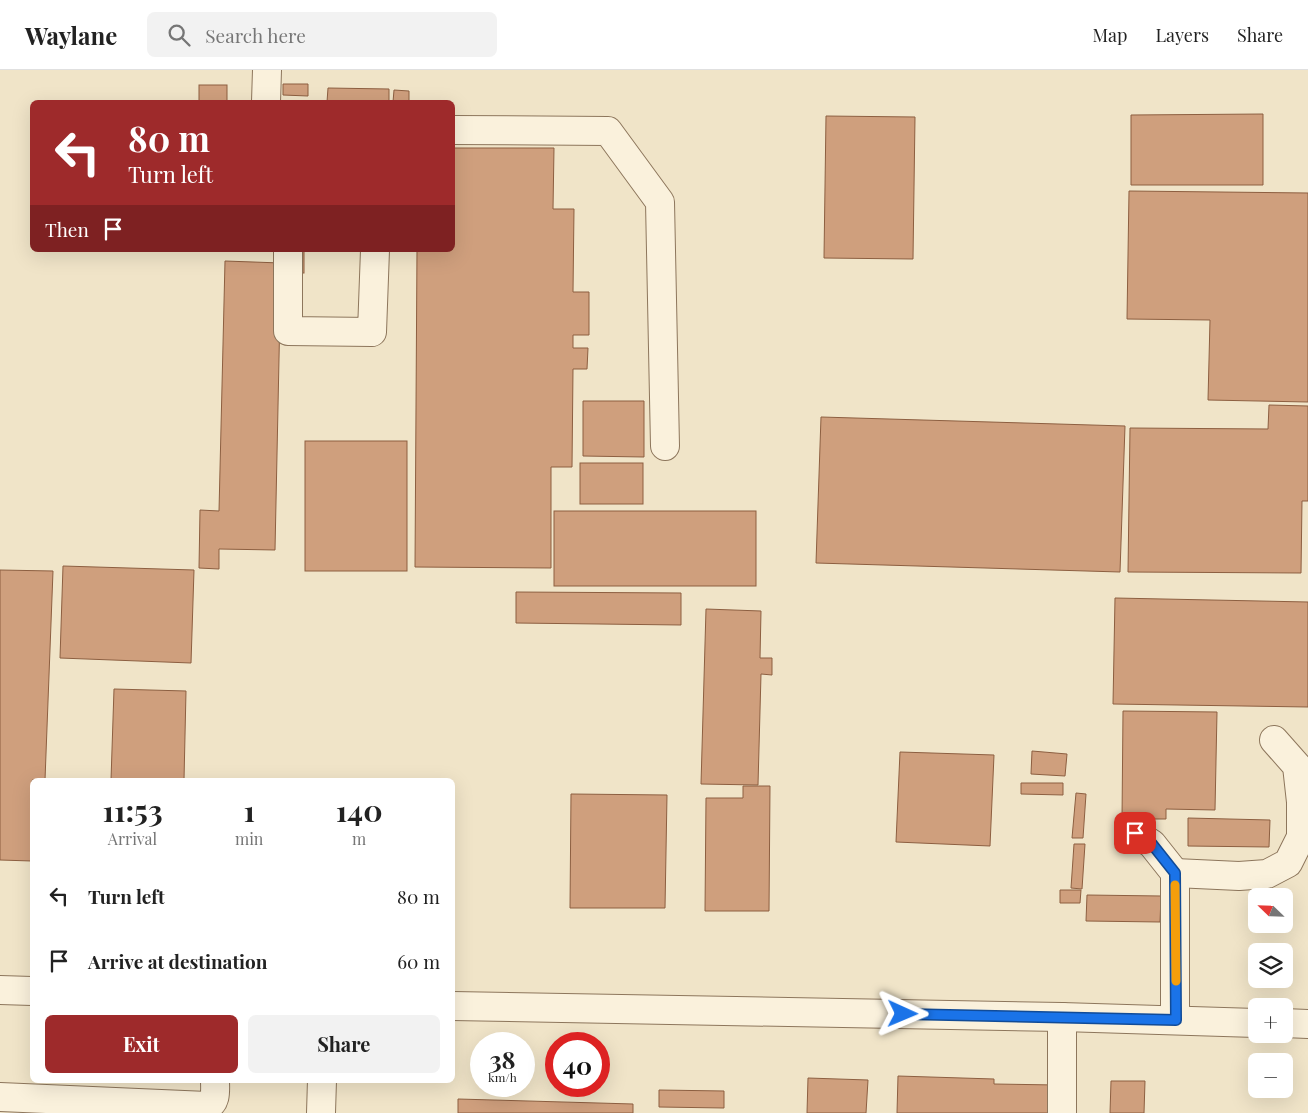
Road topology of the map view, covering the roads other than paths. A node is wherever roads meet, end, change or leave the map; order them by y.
1 (267, 70) edge
2 (266, 100) edge
3 (455, 130) edge
4 (288, 252) edge
5 (375, 252) edge
6 (665, 446) dead end
7 (1274, 740) dead end
8 (1135, 833) dead end
9 (1175, 873) junction
10 (0, 990) edge
11 (30, 991) edge
12 (455, 1006) edge
13 (1062, 1017) junction
14 (1176, 1020) junction
15 (1248, 1023) edge
16 (1293, 1023) edge
17 (1308, 1024) edge
18 (215, 1083) edge
19 (322, 1083) edge
20 (52, 1089) edge
21 (0, 1097) edge
22 (321, 1113) edge
23 (1062, 1113) edge

1 - 2 street
3 - 6 street
4 - 5 street
7 - 9 street
8 - 9 street
9 - 14 street
10 - 11 street
12 - 13 street
13 - 14 street
13 - 23 street
14 - 15 street
16 - 17 street
18 - 20 street
19 - 22 street
20 - 21 street

